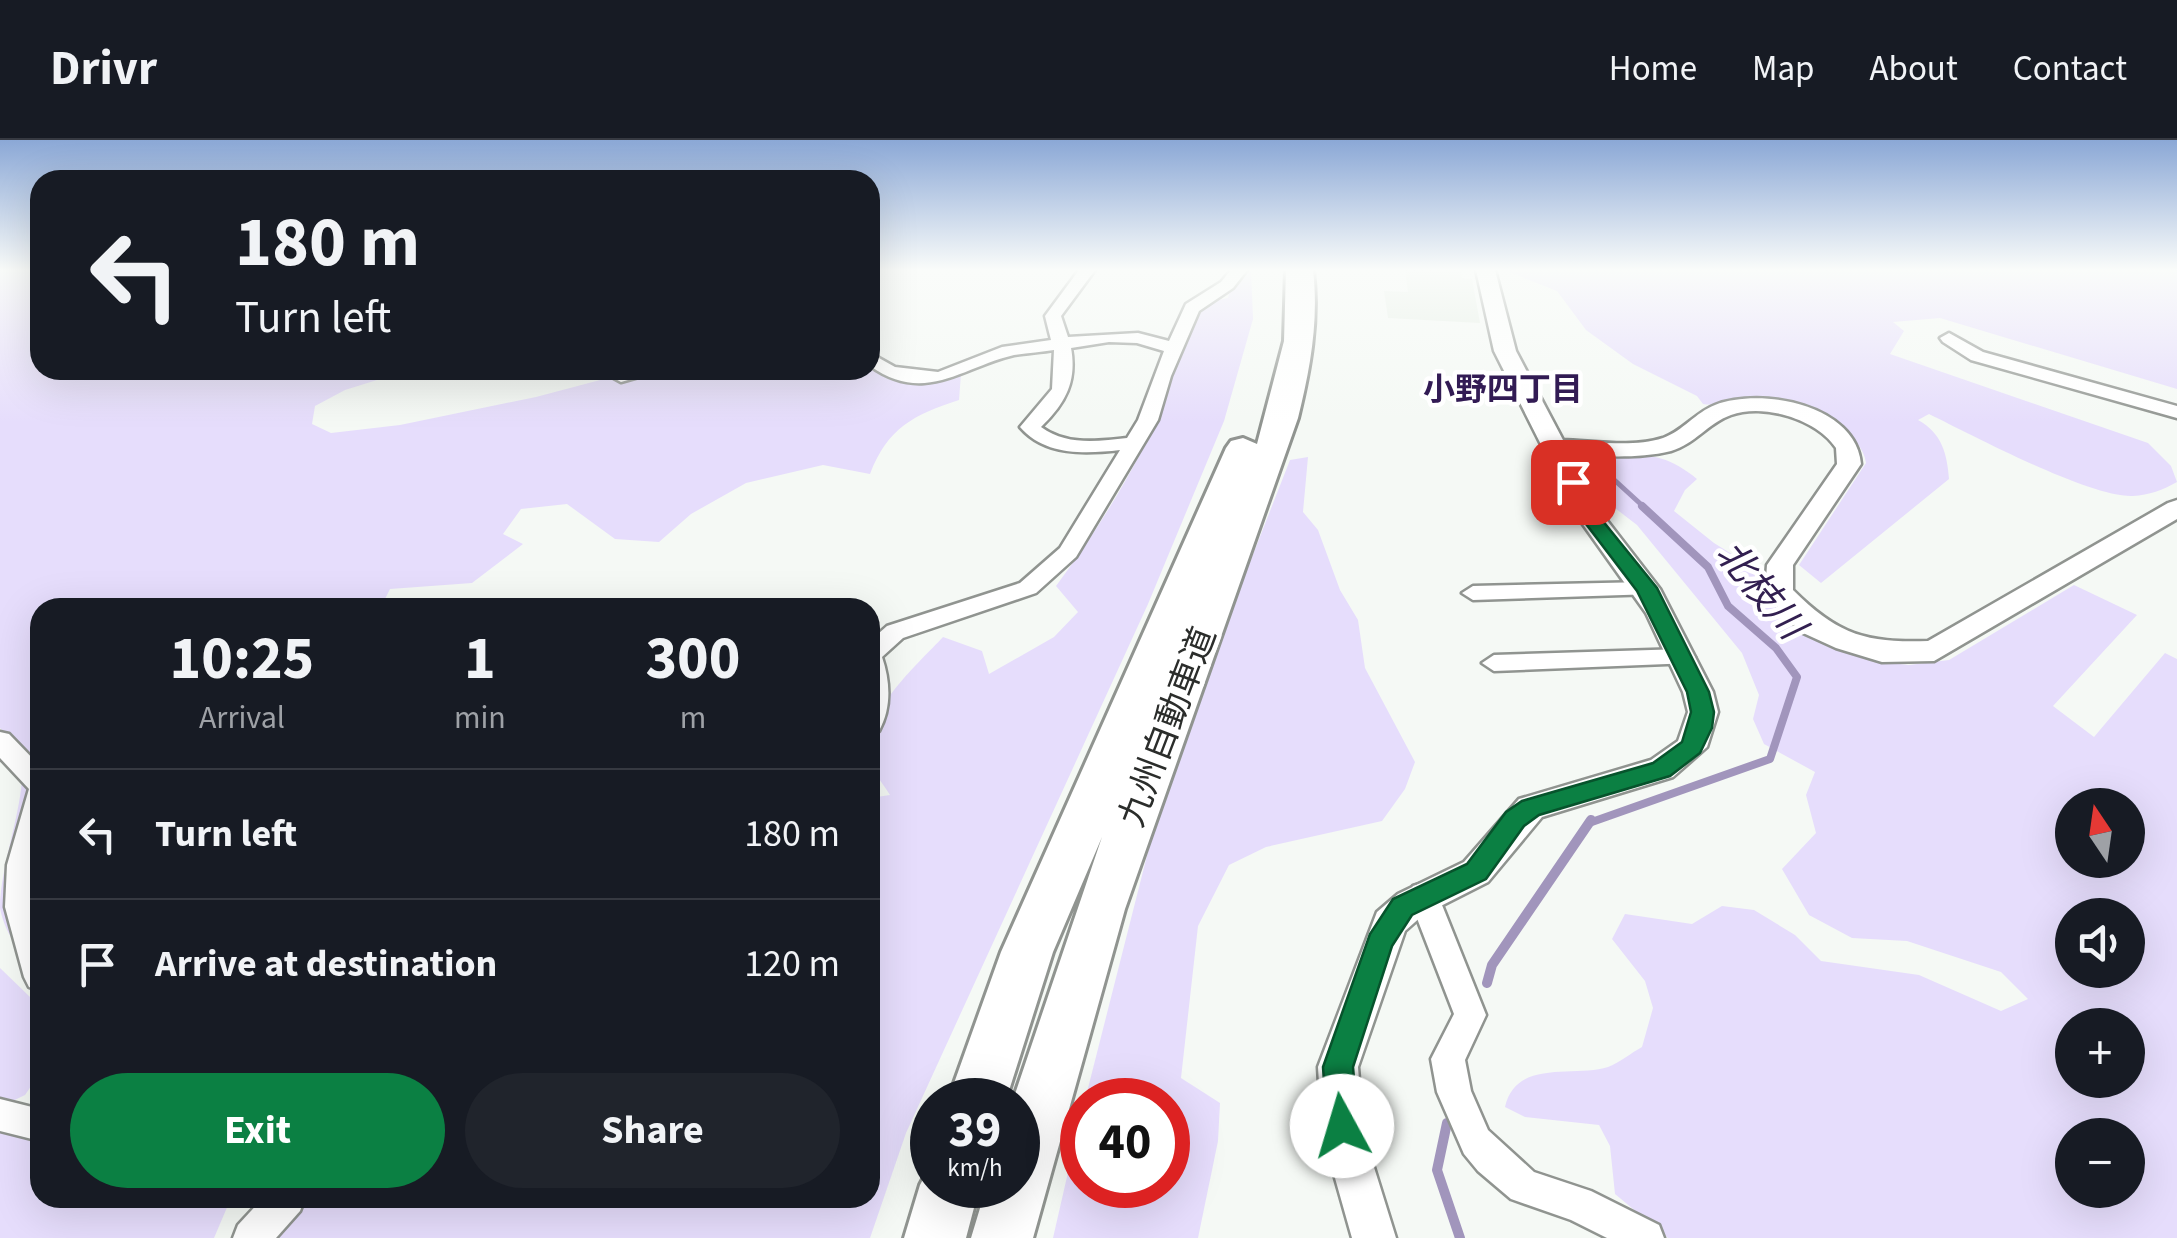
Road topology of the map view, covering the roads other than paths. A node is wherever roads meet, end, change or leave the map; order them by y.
1 (1055, 321) edge
2 (1186, 321) edge
3 (1279, 321) edge
4 (1295, 321) edge
5 (1495, 321) edge
6 (1949, 338) dead end
7 (1062, 346) junction
8 (1174, 348) junction
9 (880, 365) edge
10 (2177, 412) edge
11 (1134, 443) junction
12 (1556, 448) junction
13 (2177, 508) edge
14 (1646, 588) junction
15 (1473, 592) dead end
16 (880, 645) edge
17 (1682, 657) junction
18 (1494, 663) dead end
19 (0, 741) edge
20 (30, 772) edge
21 (30, 832) edge
22 (1423, 895) junction
23 (30, 942) edge
24 (984, 1078) edge
25 (1040, 1107) edge
26 (0, 1115) edge
27 (30, 1122) edge
28 (278, 1208) edge
29 (943, 1208) edge
30 (1010, 1208) edge
31 (251, 1238) edge
32 (934, 1238) edge
33 (1002, 1238) edge
34 (1374, 1238) edge
35 (1646, 1238) edge

1 - 7 street
2 - 8 street
3 - 24 highway, 九州自動車道
4 - 25 highway, 九州自動車道
5 - 12 street
6 - 10 street
7 - 8 street
7 - 9 street
7 - 11 street
8 - 11 street
11 - 16 street
12 - 13 street
12 - 14 street
14 - 15 street
14 - 17 street
17 - 18 street
17 - 22 street
19 - 20 street
21 - 23 street
22 - 34 street
22 - 35 street
26 - 27 street
28 - 31 street
29 - 32 highway
30 - 33 highway, 九州自動車道

